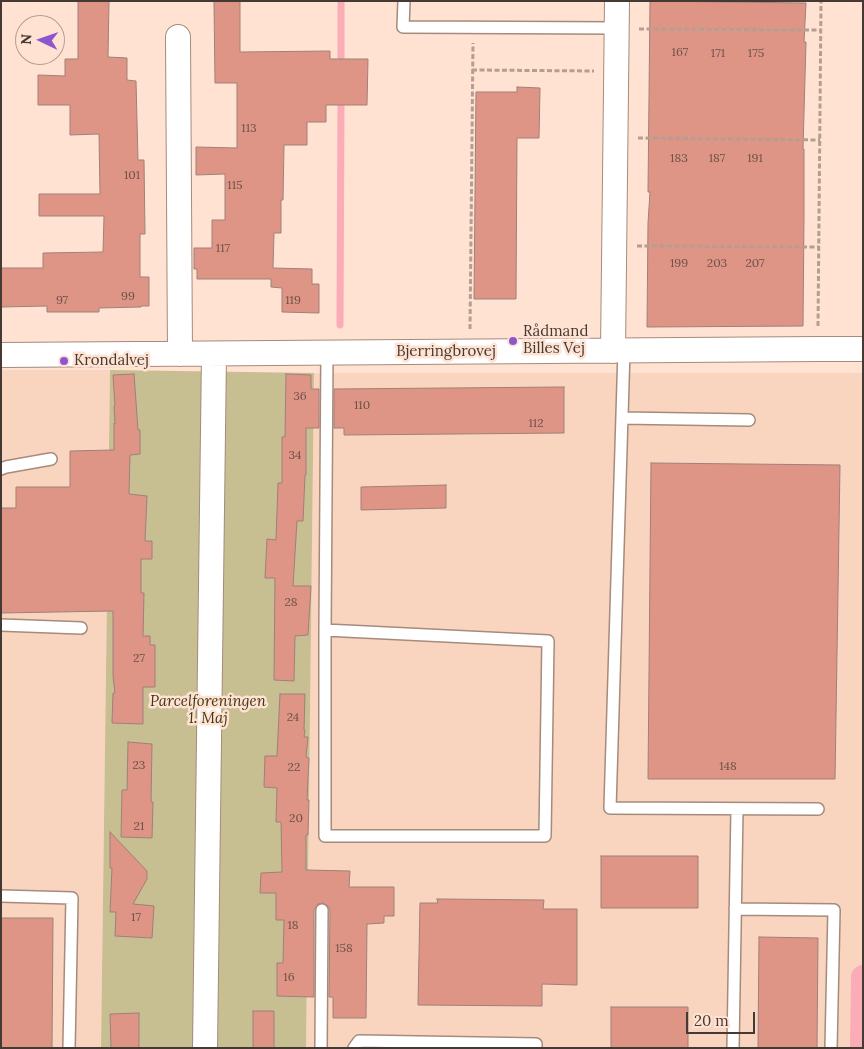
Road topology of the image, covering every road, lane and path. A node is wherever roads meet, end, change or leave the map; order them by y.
1 (404, 1) edge
2 (618, 1) edge
3 (821, 1) edge
4 (473, 28) junction
5 (617, 28) junction
6 (821, 30) junction
7 (178, 37) dead end
8 (472, 70) junction
9 (616, 71) junction
10 (616, 138) junction
11 (820, 140) junction
12 (614, 246) junction
13 (819, 247) junction
14 (818, 349) junction
15 (863, 349) edge
16 (619, 350) junction
17 (470, 352) junction
18 (327, 353) junction
19 (180, 354) junction
20 (214, 354) junction
21 (1, 355) edge
22 (622, 418) junction
23 (749, 420) dead end
24 (51, 459) dead end
25 (1, 469) edge
26 (1, 625) edge
27 (81, 628) dead end
28 (325, 630) junction
29 (737, 809) junction
30 (818, 809) dead end
31 (1, 896) edge
32 (735, 909) junction
33 (322, 910) dead end
34 (69, 1048) edge
35 (205, 1048) edge
36 (321, 1048) edge
37 (354, 1048) edge
38 (536, 1048) edge
39 (733, 1048) edge
40 (831, 1048) edge

1 - 4 lane
2 - 5 street
3 - 6 path
4 - 5 lane
4 - 8 path
5 - 6 path
5 - 9 street
6 - 11 path
7 - 19 street
8 - 9 path
8 - 17 path
9 - 10 street
10 - 11 path
10 - 12 street
11 - 13 path
12 - 13 path
12 - 16 street
13 - 14 path
14 - 15 street, Bjerringbrovej
14 - 16 street, Bjerringbrovej
16 - 17 street, Bjerringbrovej
16 - 22 lane
17 - 18 street, Bjerringbrovej
18 - 20 street, Bjerringbrovej
18 - 28 lane
19 - 20 street, Bjerringbrovej
19 - 21 street, Bjerringbrovej
20 - 35 street
22 - 23 lane
22 - 29 lane
24 - 25 lane
26 - 27 lane
28 - 28 lane
29 - 30 lane
29 - 32 lane
31 - 34 lane
32 - 39 lane
32 - 40 lane
33 - 36 lane
37 - 38 lane

